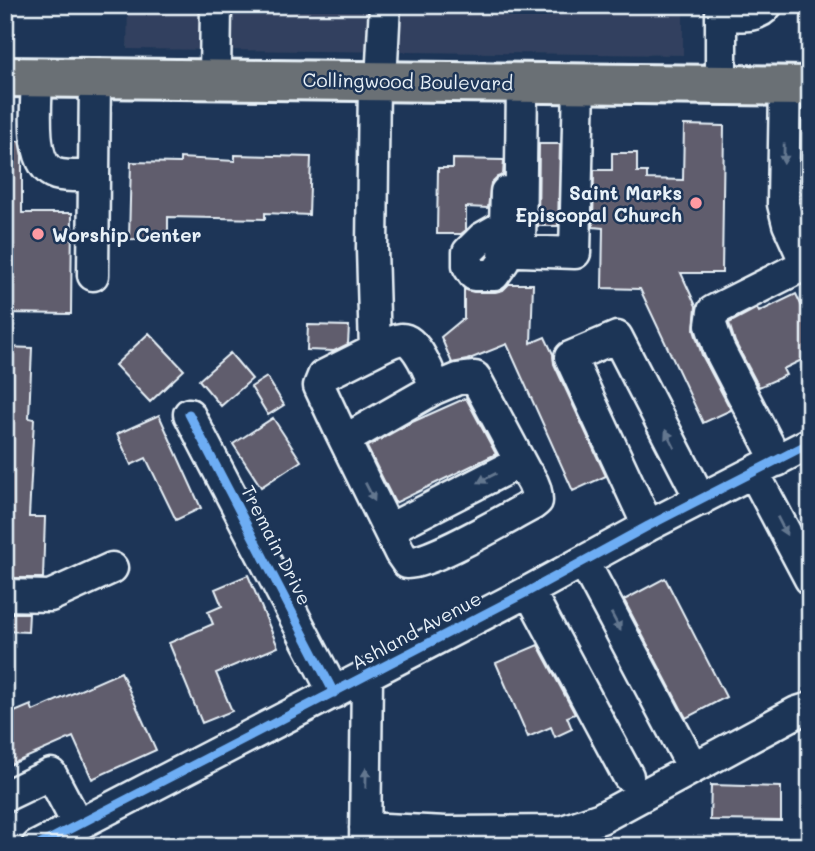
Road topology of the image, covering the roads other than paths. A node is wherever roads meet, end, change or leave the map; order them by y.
1 (216, 5) edge
2 (385, 5) edge
3 (767, 5) edge
4 (721, 10) edge
5 (21, 77) edge
6 (95, 78) junction
7 (215, 79) junction
8 (378, 81) junction
9 (515, 83) junction
10 (579, 83) junction
11 (721, 85) junction
12 (797, 86) edge
13 (94, 176) junction
14 (505, 225) dead end
15 (808, 267) edge
16 (93, 275) dead end
17 (375, 350) junction
18 (434, 389) junction
19 (189, 414) dead end
20 (340, 431) junction
21 (810, 443) edge
22 (766, 467) junction
23 (525, 471) junction
24 (701, 500) junction
25 (648, 526) junction
26 (392, 536) junction
27 (584, 562) junction
28 (112, 568) dead end
29 (810, 579) edge
30 (529, 591) junction
31 (5, 595) edge
32 (368, 676) junction
33 (334, 693) junction
34 (810, 708) edge
35 (693, 768) junction
36 (628, 776) dead end
37 (5, 796) edge
38 (78, 825) junction
39 (601, 832) edge
40 (365, 837) edge
41 (37, 846) edge

1 - 7 street
2 - 8 street
3 - 4 street
4 - 11 street
5 - 6 main road, Collingwood Boulevard
5 - 13 street
6 - 7 main road, Collingwood Boulevard
6 - 13 street
7 - 8 main road, Collingwood Boulevard
8 - 9 main road, Collingwood Boulevard
8 - 17 street
9 - 10 main road, Collingwood Boulevard
9 - 10 street
9 - 14 street
10 - 11 main road, Collingwood Boulevard
11 - 12 main road, Collingwood Boulevard
12 -> 15 street
13 - 16 street
15 - 22 street
17 - 18 street
17 - 20 street
18 - 20 street
18 - 23 street
19 - 33 street, Tremain Drive
20 -> 26 street
21 - 22 street, Ashland Avenue
22 - 24 street, Ashland Avenue
22 -> 29 street
23 -> 26 street
23 - 26 street
24 - 25 street, Ashland Avenue
24 -> 25 street
25 - 27 street, Ashland Avenue
27 - 30 street, Ashland Avenue
27 -> 35 street
28 - 31 street
30 - 32 street, Ashland Avenue
30 - 36 street
32 - 33 street, Ashland Avenue
40 -> 32 street
33 - 38 street, Ashland Avenue
34 - 35 street
35 - 39 street
37 - 38 street
38 - 41 street, Ashland Avenue
39 - 40 street

